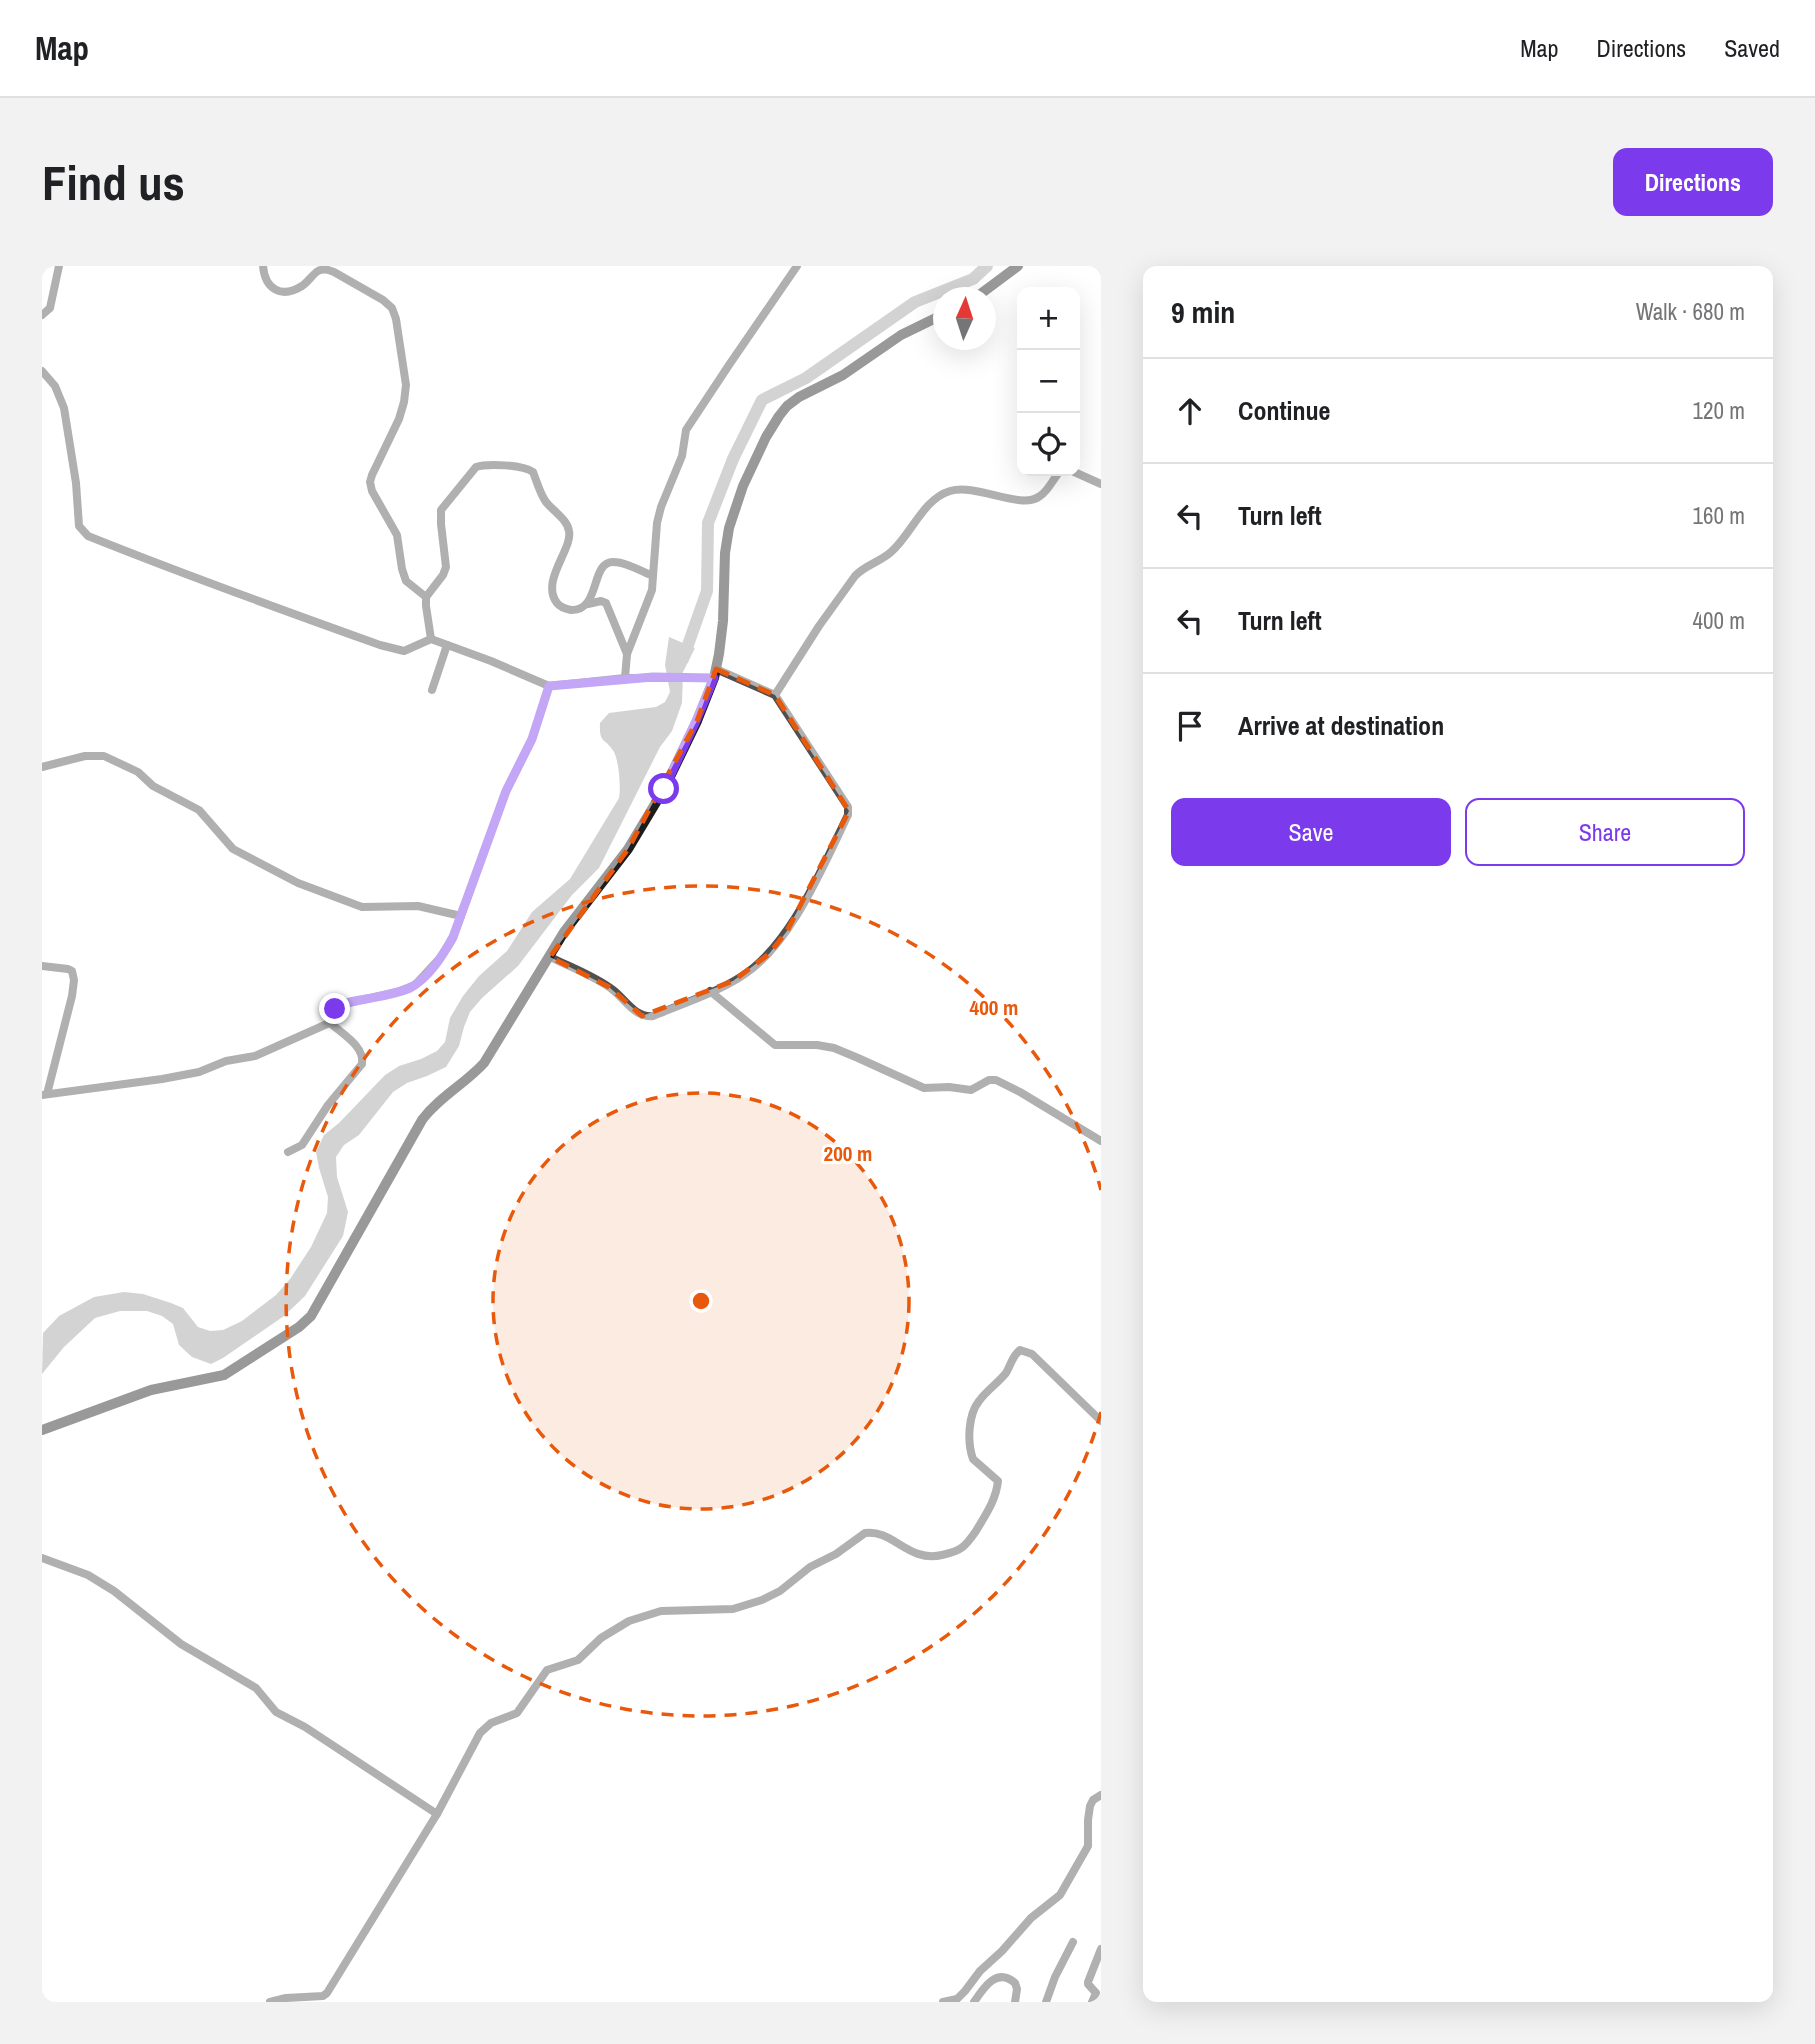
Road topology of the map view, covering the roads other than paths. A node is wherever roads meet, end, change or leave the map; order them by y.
1 (59, 266) edge
2 (263, 266) edge
3 (797, 266) edge
4 (1018, 266) edge
5 (990, 287) edge
6 (42, 315) edge
7 (933, 319) edge
8 (42, 371) edge
9 (1080, 475) edge
10 (1056, 476) edge
11 (1101, 484) edge
12 (653, 576) junction
13 (426, 597) junction
14 (588, 604) junction
15 (431, 639) junction
16 (447, 645) junction
17 (626, 654) junction
18 (715, 673) junction
19 (625, 678) junction
20 (549, 686) junction
21 (432, 690) dead end
22 (775, 695) junction
23 (42, 767) edge
24 (461, 916) junction
25 (550, 957) junction
26 (42, 966) edge
27 (710, 991) junction
28 (329, 1022) junction
29 (44, 1095) edge
30 (1101, 1141) edge
31 (288, 1152) dead end
32 (1101, 1421) edge
33 (42, 1430) edge
34 (42, 1558) edge
35 (1101, 1795) edge
36 (437, 1814) junction
37 (1073, 1942) dead end
38 (1101, 1949) edge
39 (270, 2002) edge
40 (943, 2002) edge
41 (974, 2002) edge
42 (1015, 2002) edge
43 (1046, 2002) edge
44 (1093, 2002) edge

1 - 6 street
2 - 13 street
3 - 12 street
4 - 5 main road
7 - 18 main road
8 - 15 street
9 - 11 street
10 - 22 street
12 - 14 street
12 - 17 street
13 - 14 street
13 - 15 street
14 - 17 street
15 - 16 street
16 - 20 street
16 - 21 street
17 - 19 street
18 - 19 street
18 - 22 street
18 - 25 main road
19 - 20 street
20 - 24 street
22 - 27 street
23 - 24 street
24 - 28 street
25 - 27 street
25 - 33 main road
26 - 29 street
27 - 30 street
28 - 29 street
28 - 31 street
32 - 36 street
34 - 36 street
35 - 40 street
36 - 39 street
37 - 43 street
38 - 44 street
41 - 42 street

